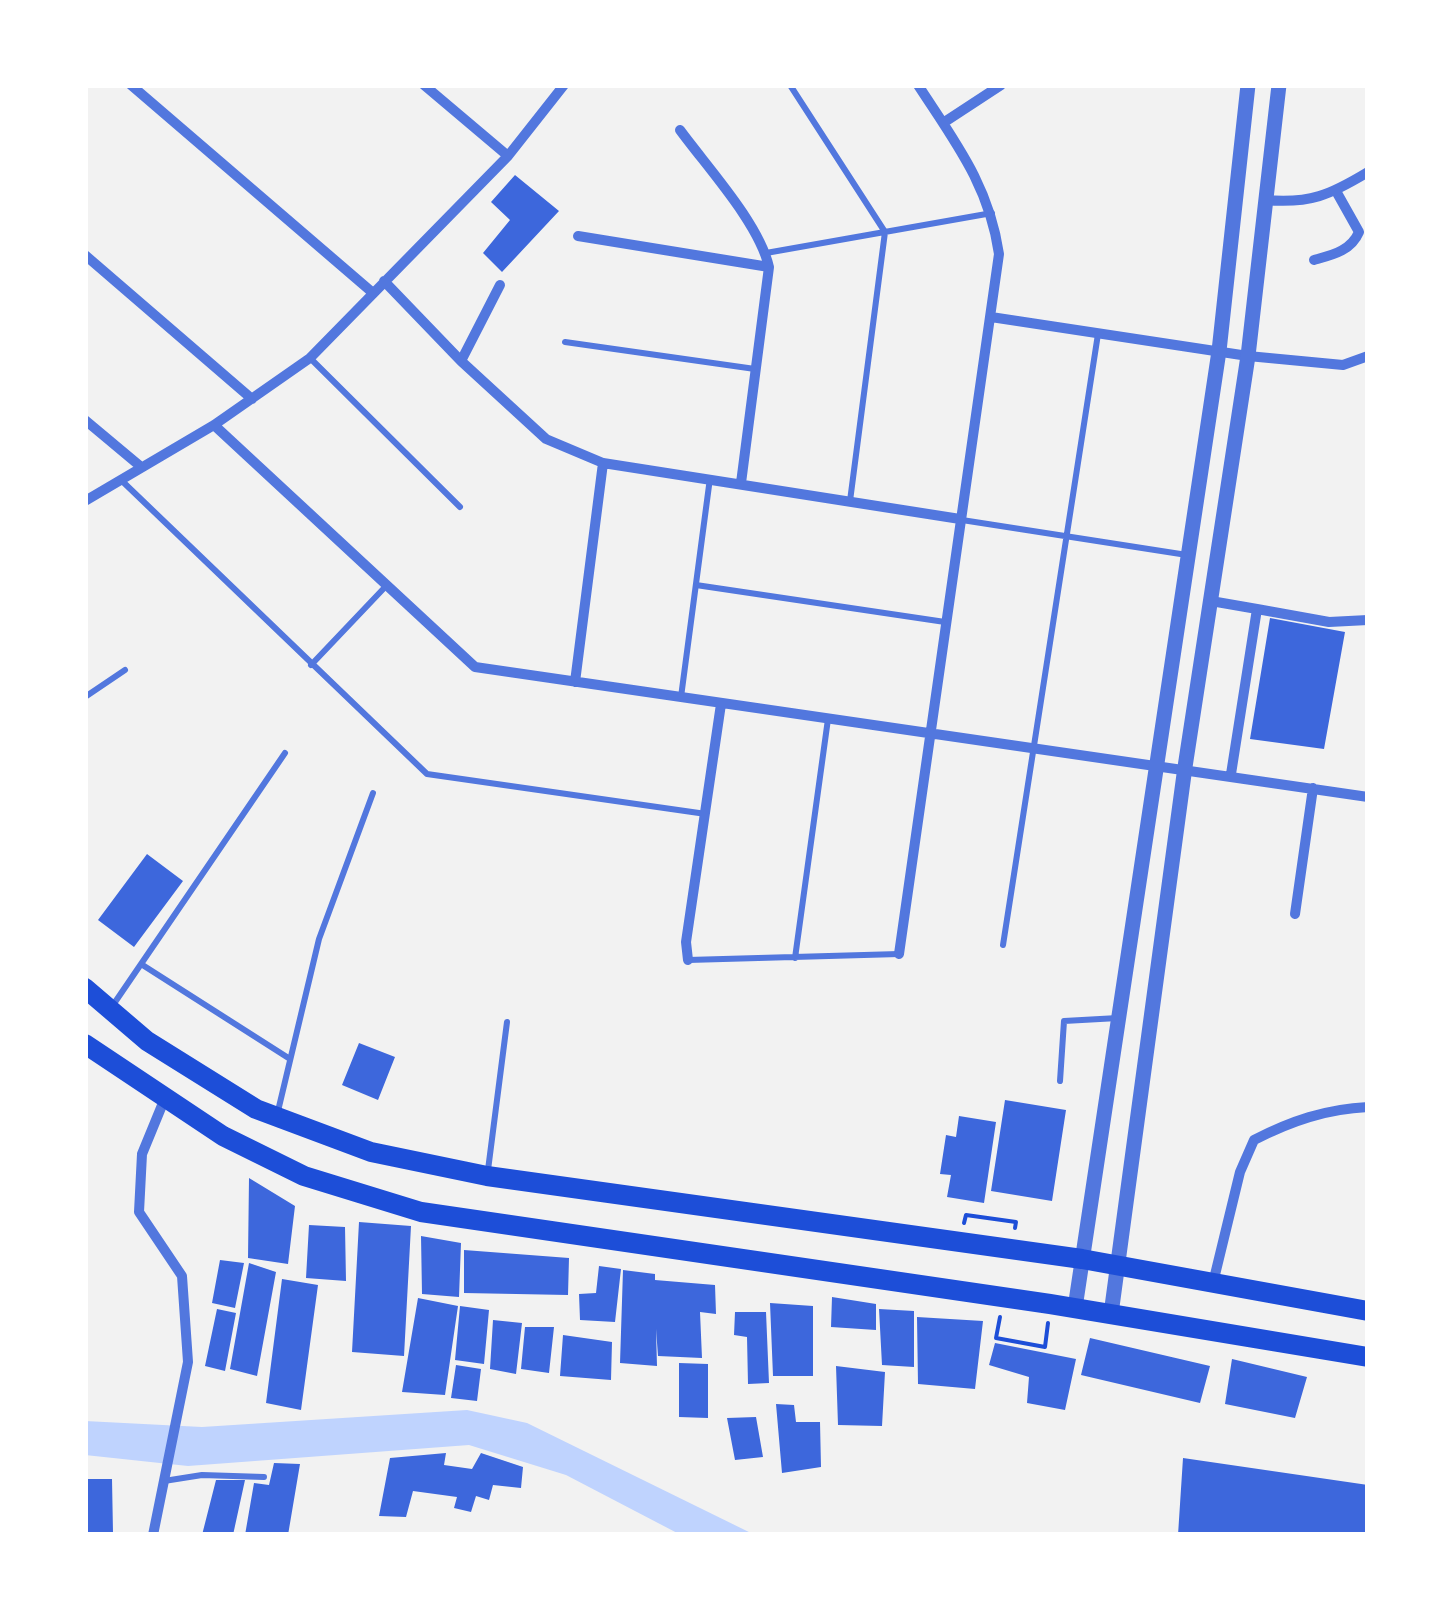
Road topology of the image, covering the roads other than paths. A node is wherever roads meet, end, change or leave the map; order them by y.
1 (131, 85) edge
2 (424, 85) edge
3 (564, 85) edge
4 (790, 85) edge
5 (918, 85) edge
6 (1001, 85) edge
7 (1248, 85) edge
8 (1279, 85) edge
9 (943, 124) junction
10 (680, 130) dead end
11 (508, 156) junction
12 (1368, 172) edge
13 (1336, 191) junction
14 (1265, 200) junction
15 (993, 212) junction
16 (886, 232) junction
17 (578, 236) dead end
18 (766, 254) junction
19 (85, 255) edge
20 (1314, 260) dead end
21 (769, 267) junction
22 (384, 281) junction
23 (500, 284) dead end
24 (373, 293) junction
25 (992, 317) junction
26 (1098, 333) junction
27 (565, 342) dead end
28 (1220, 351) junction
29 (1248, 356) junction
30 (1368, 356) edge
31 (310, 358) junction
32 (461, 361) junction
33 (756, 369) junction
34 (252, 399) junction
35 (85, 420) edge
36 (214, 425) junction
37 (603, 463) junction
38 (140, 466) junction
39 (710, 478) junction
40 (120, 479) junction
41 (741, 482) junction
42 (85, 501) edge
43 (850, 501) junction
44 (460, 507) dead end
45 (960, 519) junction
46 (1069, 536) junction
47 (1188, 555) junction
48 (386, 585) junction
49 (696, 585) junction
50 (1210, 601) junction
51 (1257, 609) junction
52 (1368, 620) edge
53 (946, 622) junction
54 (311, 665) junction
55 (125, 670) dead end
56 (575, 682) junction
57 (85, 697) edge
58 (680, 698) junction
59 (721, 704) junction
60 (828, 718) junction
61 (930, 730) junction
62 (1033, 746) junction
63 (285, 753) dead end
64 (1156, 764) junction
65 (1185, 768) junction
66 (1231, 774) junction
67 (1313, 788) junction
68 (372, 793) dead end
69 (1368, 797) edge
70 (706, 814) junction
71 (1295, 914) dead end
72 (1003, 946) dead end
73 (899, 954) joint
74 (795, 958) junction
75 (688, 960) joint
76 (141, 964) junction
77 (85, 988) edge
78 (110, 1009) junction
79 (1118, 1018) junction
80 (507, 1022) dead end
81 (85, 1044) edge
82 (290, 1060) junction
83 (1060, 1081) dead end
84 (165, 1098) junction
85 (1368, 1108) edge
86 (277, 1117) junction
87 (487, 1176) junction
88 (1082, 1259) junction
89 (1117, 1266) junction
90 (1213, 1283) junction
91 (1075, 1308) junction
92 (1368, 1311) edge
93 (1111, 1314) junction
94 (1368, 1357) edge
95 (165, 1476) junction
96 (264, 1477) dead end
97 (153, 1535) edge

1 - 24 street
2 - 11 street
3 - 11 street
4 - 16 lane
5 - 9 street
6 - 9 street
7 - 28 street
8 - 14 street
9 - 15 street
10 - 18 street
11 - 22 street
12 - 13 street
13 - 14 street
13 - 20 street
14 - 29 street
15 - 16 lane
15 - 25 street
16 - 18 lane
16 - 43 lane
17 - 21 street
18 - 21 street
19 - 34 street
21 - 33 street
22 - 24 street
22 - 32 street
23 - 32 street
24 - 31 street
25 - 26 street
25 - 45 street
26 - 28 street
26 - 46 lane
27 - 33 lane
28 - 29 street
28 - 47 street
29 - 30 street
29 - 50 street
31 - 34 street
31 - 44 lane
32 - 37 street
33 - 41 street
34 - 36 street
35 - 38 street
36 - 38 street
36 - 48 street
37 - 39 street
37 - 56 street
38 - 40 street
39 - 41 street
39 - 49 lane
40 - 42 street
40 - 54 lane
41 - 43 street
43 - 45 street
45 - 46 lane
45 - 53 street
46 - 47 lane
46 - 62 lane
47 - 64 street
48 - 54 lane
48 - 56 street
49 - 53 lane
49 - 58 lane
50 - 51 street
50 - 65 street
51 - 52 street
51 - 66 street
53 - 61 street
54 - 70 lane
55 - 57 lane
56 - 58 street
58 - 59 street
59 - 60 street
59 - 70 street
60 - 61 street
60 - 74 lane
61 - 62 street
61 - 73 street
62 - 64 street
62 - 72 lane
63 - 76 lane
64 - 65 street
64 - 79 street
65 - 66 street
65 - 89 street
66 - 67 street
67 - 69 street
67 - 71 street
68 - 82 lane
70 - 75 street
73 - 74 lane
74 - 75 lane
76 - 78 lane
76 - 82 lane
77 - 78 main road
78 - 86 main road
79 - 83 lane
79 - 88 street
80 - 87 lane
81 - 84 main road
82 - 86 lane
84 - 91 main road
84 - 95 street
85 - 90 street
86 - 87 main road
87 - 88 main road
88 - 89 main road
88 - 91 street
89 - 90 main road
89 - 93 street
90 - 92 main road
91 - 93 main road
93 - 94 main road
95 - 96 lane
95 - 97 street

